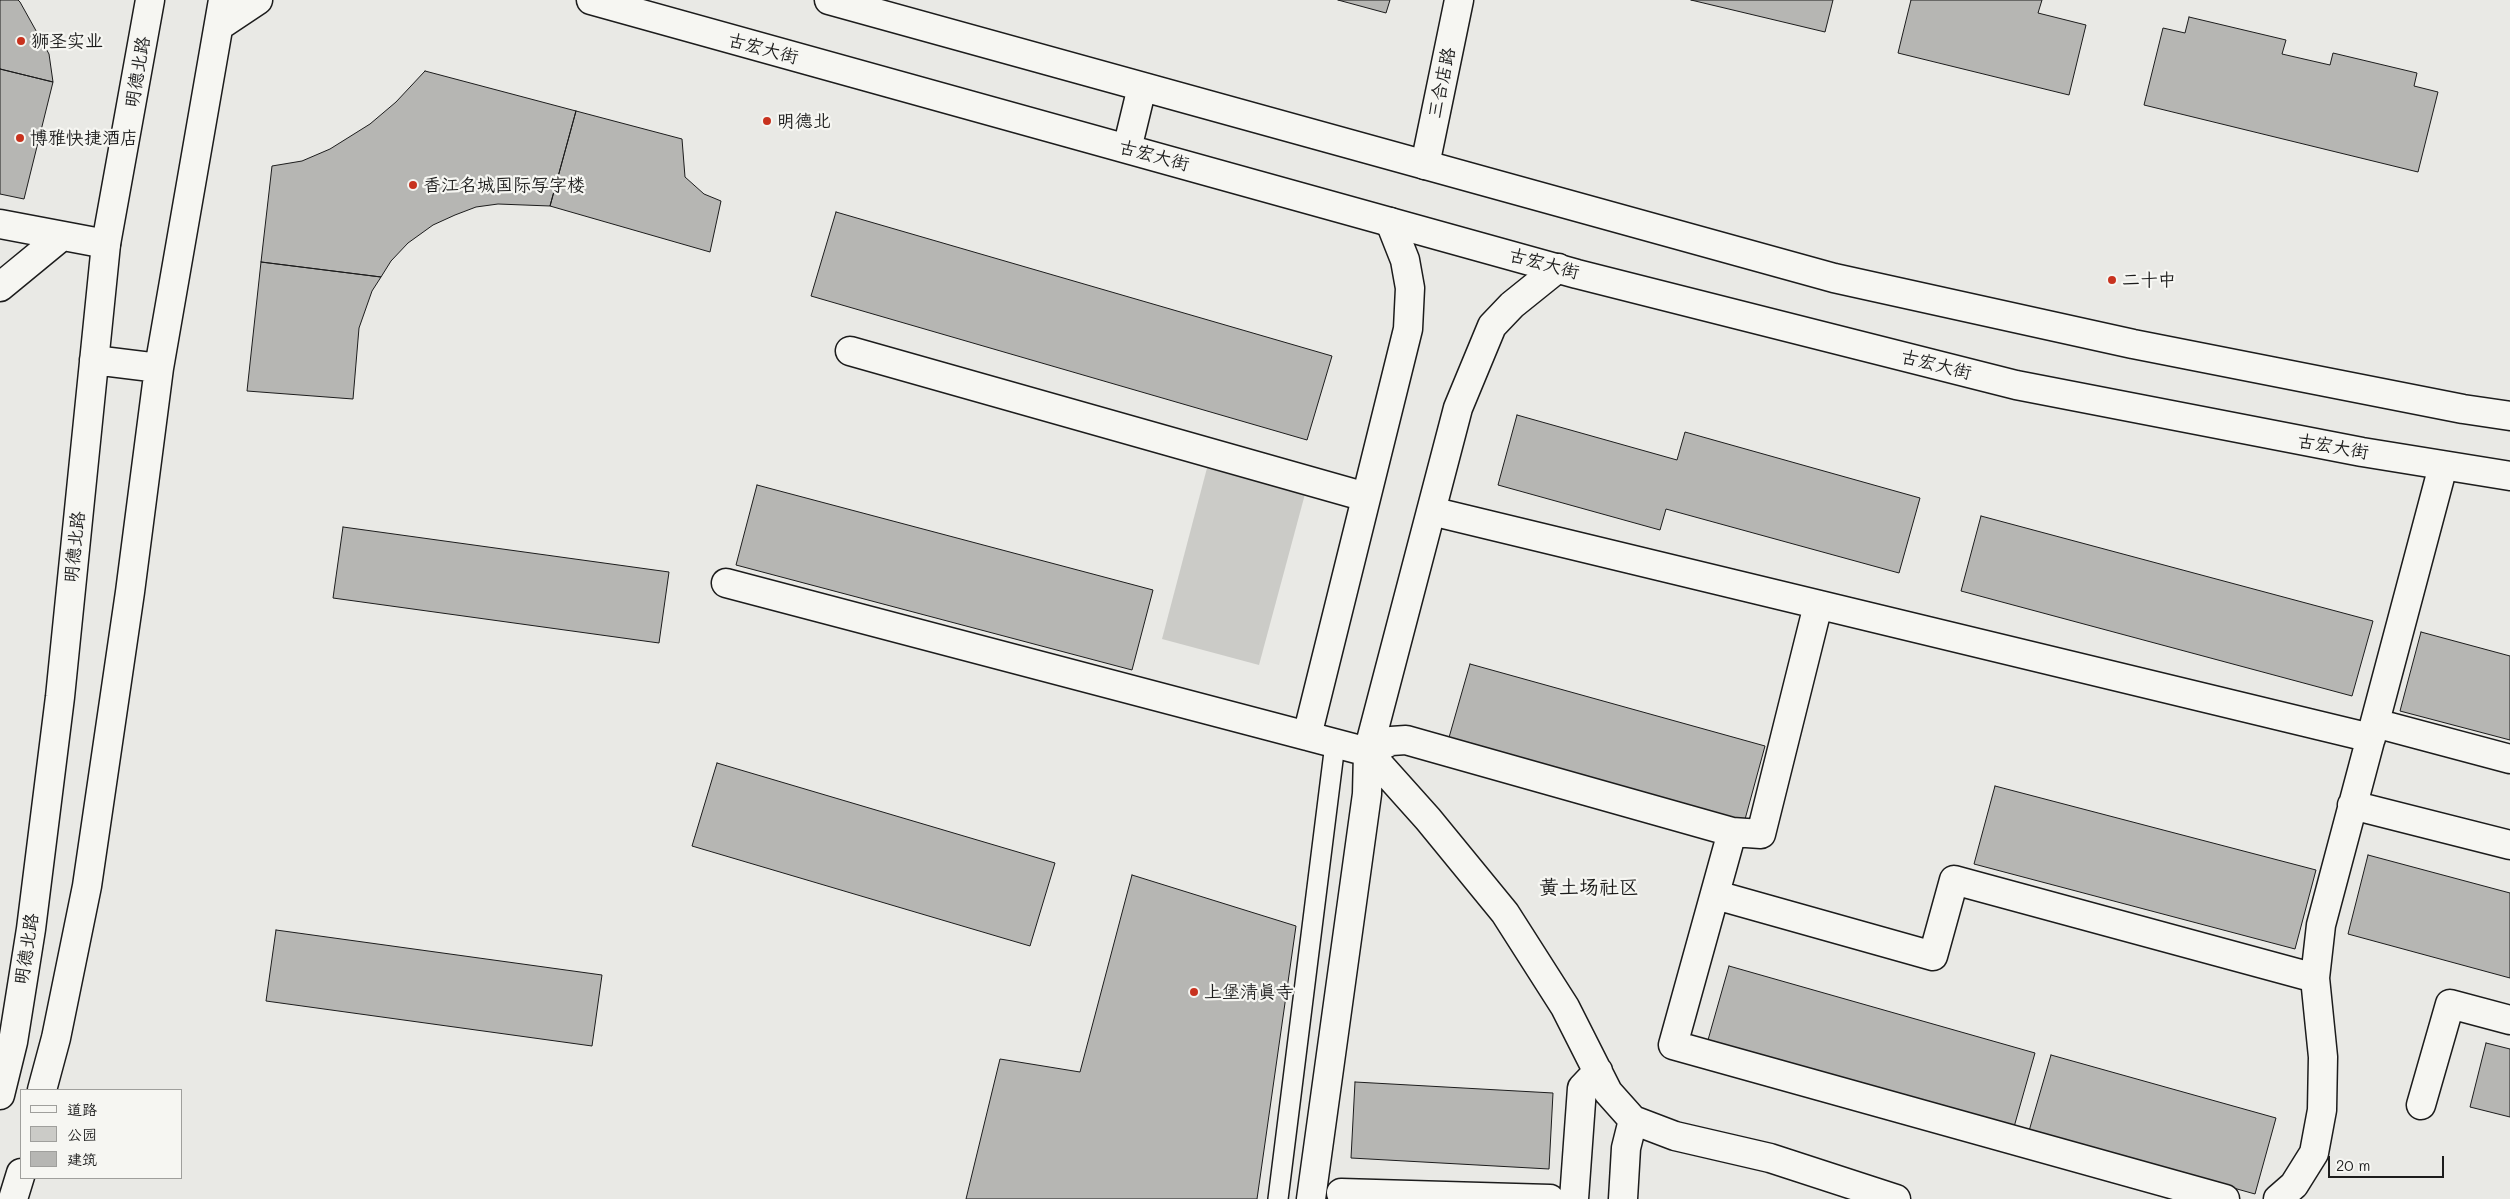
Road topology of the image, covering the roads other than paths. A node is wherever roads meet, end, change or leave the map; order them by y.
1 (223, 0) edge
2 (258, 0) edge
3 (590, 0) edge
4 (829, 0) edge
5 (1459, 0) edge
6 (145, 6) edge
7 (219, 26) junction
8 (1142, 87) junction
9 (1126, 149) junction
10 (1425, 165) junction
11 (1390, 222) junction
12 (0, 224) edge
13 (62, 236) junction
14 (106, 244) junction
15 (1558, 268) junction
16 (0, 287) edge
17 (850, 351) dead end
18 (94, 360) junction
19 (159, 368) junction
20 (2510, 416) edge
21 (2443, 466) junction
22 (2510, 476) edge
23 (1366, 497) junction
24 (1431, 511) junction
25 (726, 584) dead end
26 (1818, 604) junction
27 (2373, 730) junction
28 (1307, 736) junction
29 (1335, 744) junction
30 (1368, 752) junction
31 (2510, 759) edge
32 (2352, 805) junction
33 (1732, 832) junction
34 (2510, 845) edge
35 (1716, 895) junction
36 (2315, 978) junction
37 (2510, 1020) edge
38 (1598, 1071) junction
39 (42, 1089) edge
40 (0, 1094) edge
41 (2421, 1105) dead end
42 (1633, 1120) junction
43 (20, 1176) edge
44 (1341, 1193) dead end
45 (13, 1199) edge
46 (1278, 1199) edge
47 (1311, 1199) edge
48 (1550, 1199) edge
49 (1574, 1199) edge
50 (1623, 1199) edge
51 (1896, 1199) edge
52 (2225, 1199) edge
53 (2278, 1199) edge

1 - 7 street
2 - 7 street
3 - 9 street, 古宏大街
4 - 8 street
5 - 10 street, 三合店路
6 - 14 street, 明德北路
7 - 19 street
8 - 9 street
8 - 10 street
9 - 11 street, 古宏大街
10 - 20 street
11 - 15 street, 古宏大街
11 - 23 street
12 - 13 street
13 - 14 street
13 - 16 street
14 - 18 street, 明德北路
15 - 21 street, 古宏大街
15 - 24 street
17 - 23 street
18 - 19 street
18 - 40 street, 明德北路
19 - 39 street
21 - 22 street, 古宏大街
21 - 27 street
23 - 28 street
24 - 26 street
24 - 30 street
25 - 28 street
26 - 27 street
26 - 33 street
27 - 31 street
27 - 32 street
28 - 29 street
29 - 30 street
29 - 46 lane
30 - 33 street
30 - 38 street
30 - 47 street
32 - 34 street
32 - 36 street
33 - 35 street
35 - 36 street
35 - 52 street
36 - 53 street
37 - 41 street
38 - 42 street
38 - 49 street
42 - 50 street
42 - 51 street
43 - 45 street
44 - 48 street

